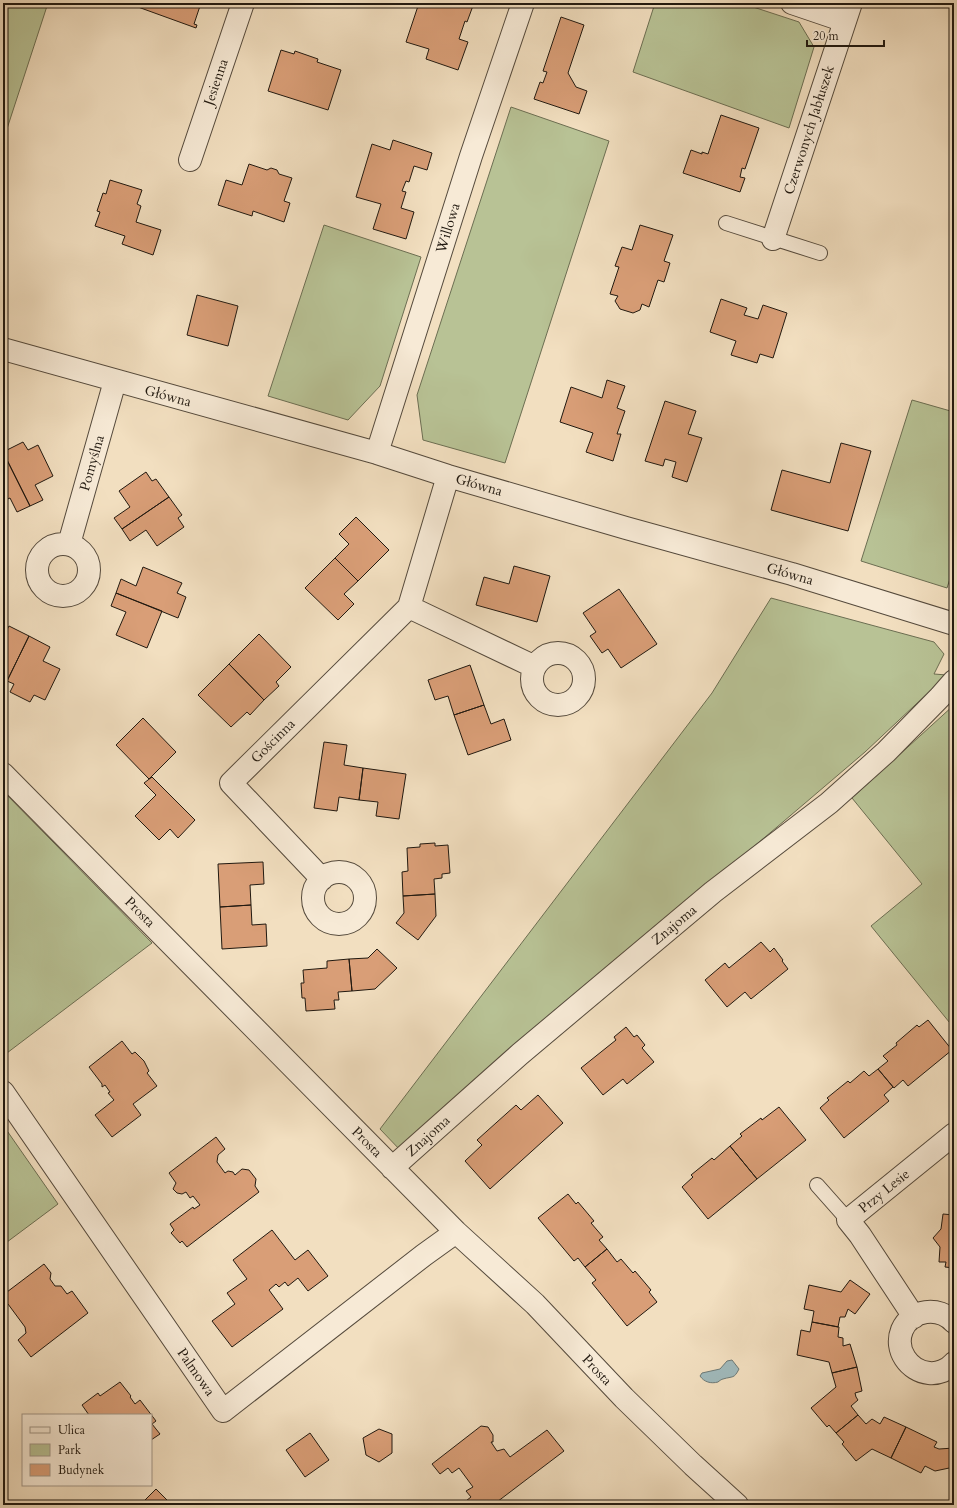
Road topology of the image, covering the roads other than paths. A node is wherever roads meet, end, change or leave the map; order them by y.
1 (243, 3) edge
2 (522, 3) edge
3 (792, 3) edge
4 (848, 12) edge
5 (190, 160) dead end
6 (726, 223) dead end
7 (773, 239) junction
8 (820, 253) dead end
9 (3, 349) edge
10 (115, 381) junction
11 (377, 454) junction
12 (448, 476) junction
13 (69, 544) dead end
14 (409, 606) junction
15 (954, 624) edge
16 (535, 667) dead end
17 (954, 681) edge
18 (3, 774) edge
19 (322, 879) dead end
20 (3, 1092) edge
21 (954, 1134) edge
22 (392, 1168) junction
23 (817, 1185) dead end
24 (848, 1220) junction
25 (456, 1232) junction
26 (914, 1317) junction
27 (954, 1322) edge
28 (954, 1363) edge
29 (737, 1505) edge

1 - 5 street, Jesienna
2 - 11 street, Willowa
3 - 4 street, Czerwonych Jabłuszek
4 - 7 street, Czerwonych Jabłuszek
6 - 7 lane
7 - 8 lane
9 - 10 street, Główna
10 - 11 street, Główna
10 - 13 street, Pomyślna
11 - 12 street, Główna
12 - 14 street, Gościnna
12 - 15 street, Główna
14 - 16 street
14 - 19 street, Gościnna
17 - 22 street, Znajoma
18 - 22 street, Prosta
20 - 25 street, Palmowa
21 - 24 street, Przy Lesie
22 - 25 street, Prosta
23 - 24 lane
24 - 26 street, Przy Lesie
25 - 29 street, Prosta
26 - 27 street
26 - 28 street

